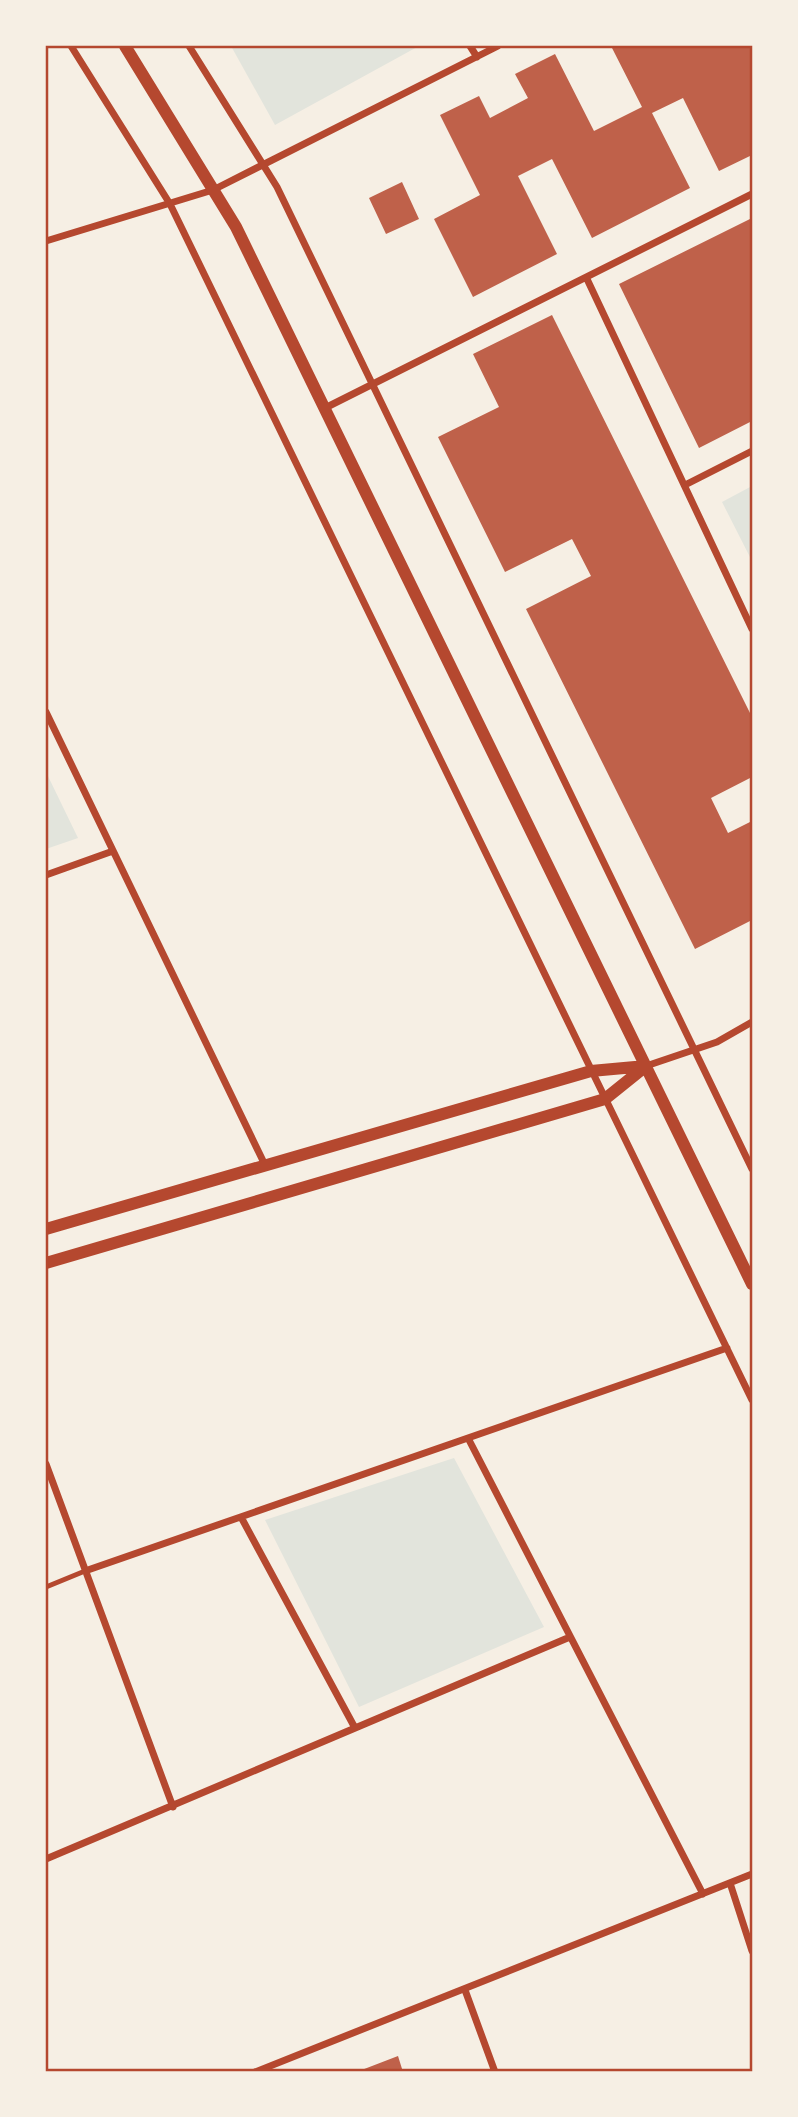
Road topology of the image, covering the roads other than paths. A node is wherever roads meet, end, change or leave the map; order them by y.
1 (71, 46) edge
2 (125, 46) edge
3 (189, 46) edge
4 (470, 46) edge
5 (498, 46) edge
6 (477, 57) junction
7 (264, 166) junction
8 (213, 190) junction
9 (752, 194) edge
10 (170, 204) junction
11 (46, 241) edge
12 (587, 279) junction
13 (372, 385) junction
14 (325, 408) junction
15 (752, 451) edge
16 (685, 485) junction
17 (752, 629) edge
18 (46, 712) edge
19 (113, 851) junction
20 (46, 875) edge
21 (752, 1022) edge
22 (693, 1051) junction
23 (646, 1066) junction
24 (591, 1071) junction
25 (605, 1100) junction
26 (265, 1166) junction
27 (752, 1169) edge
28 (46, 1229) edge
29 (46, 1263) edge
30 (752, 1284) edge
31 (727, 1348) junction
32 (752, 1400) edge
33 (468, 1438) junction
34 (46, 1464) edge
35 (241, 1517) junction
36 (85, 1571) junction
37 (46, 1587) edge
38 (570, 1637) junction
39 (355, 1728) junction
40 (173, 1807) junction
41 (46, 1859) edge
42 (752, 1874) edge
43 (730, 1883) junction
44 (703, 1894) junction
45 (752, 1951) edge
46 (466, 1990) junction
47 (255, 2071) edge
48 (495, 2071) edge

1 - 10 street
2 - 8 street
3 - 7 street
4 - 6 street
5 - 6 street
6 - 7 street
7 - 8 street
7 - 13 street
8 - 10 street
8 - 14 street
9 - 12 street
10 - 11 street
10 - 24 street
12 - 13 street
12 - 16 street
13 - 14 street
13 - 22 street
14 - 23 street
15 - 16 street
16 - 17 street
18 - 19 street
19 - 20 street
19 - 26 street
21 - 22 street
22 - 23 street
22 - 27 street
23 - 24 street
23 - 25 street
23 - 30 street
24 - 25 street
24 - 26 street
25 - 29 street
25 - 31 street
26 - 28 street
31 - 32 street
31 - 33 street
33 - 35 street
33 - 38 street
34 - 36 street
35 - 36 street
35 - 39 street
36 - 37 lane
36 - 40 street
38 - 39 street
38 - 44 street
39 - 40 street
40 - 41 street
42 - 43 street
43 - 44 street
43 - 45 street
44 - 46 street
46 - 47 street
46 - 48 street

